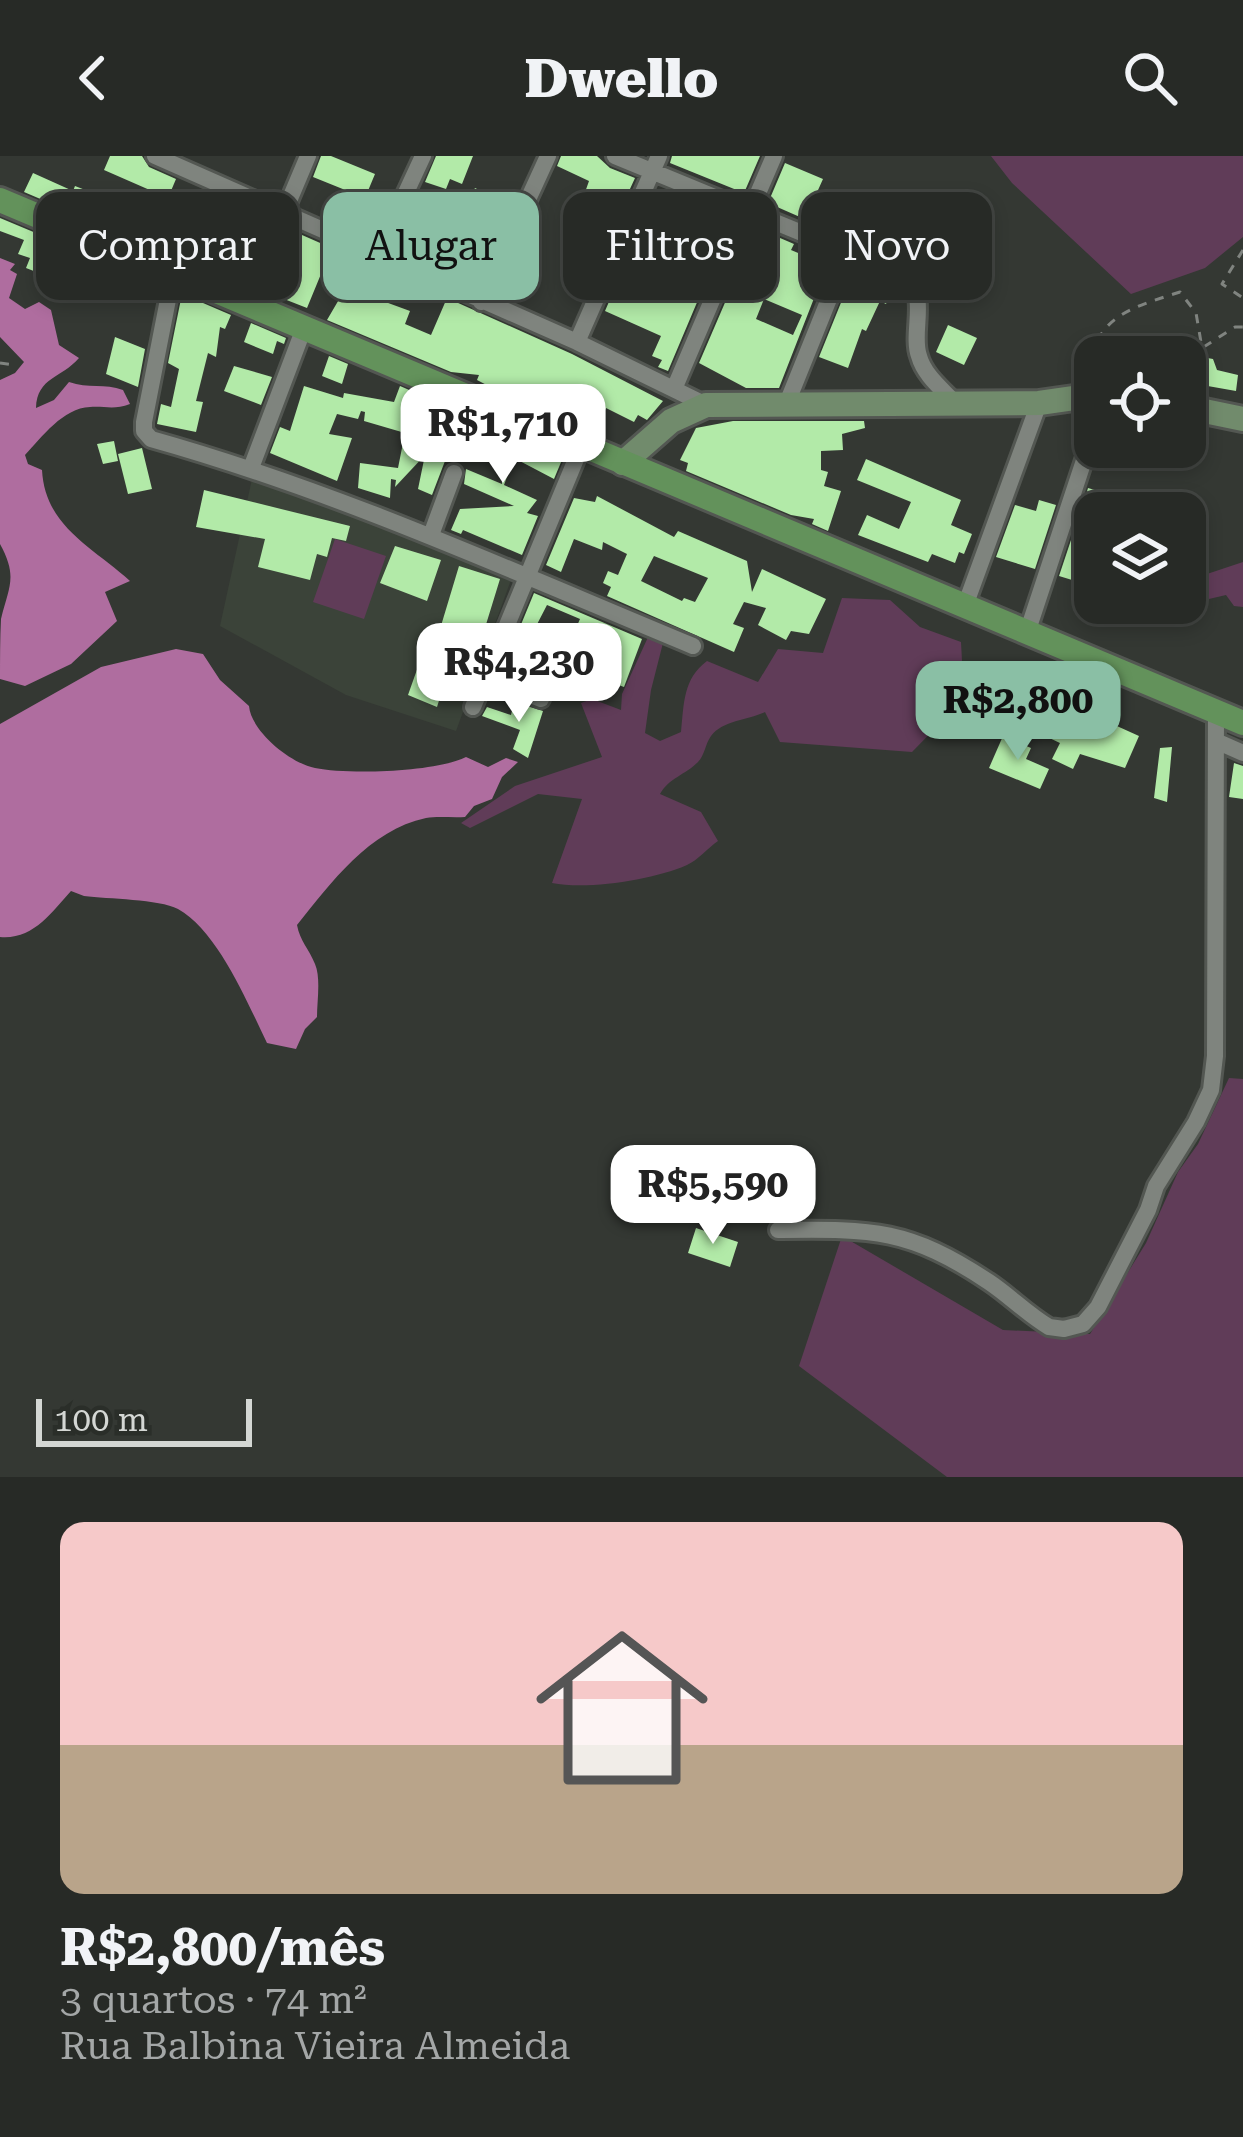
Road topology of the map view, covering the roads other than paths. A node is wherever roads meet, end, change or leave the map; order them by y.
1 (154, 156) edge
2 (308, 156) edge
3 (423, 156) edge
4 (548, 156) edge
5 (615, 156) edge
6 (773, 156) edge
7 (185, 162) edge
8 (655, 164) edge
9 (241, 192) edge
10 (294, 192) edge
11 (406, 192) edge
12 (709, 192) edge
13 (758, 192) edge
14 (0, 200) edge
15 (36, 215) edge
16 (168, 300) edge
17 (233, 300) edge
18 (247, 300) edge
19 (477, 300) edge
20 (712, 300) edge
21 (829, 300) edge
22 (917, 300) edge
23 (481, 302) junction
24 (245, 305) junction
25 (304, 328) junction
26 (577, 342) junction
27 (674, 389) junction
28 (1074, 397) edge
29 (787, 403) junction
30 (954, 403) junction
31 (1040, 403) junction
32 (706, 405) junction
33 (1206, 411) edge
34 (1243, 419) edge
35 (581, 447) junction
36 (623, 463) junction
37 (251, 468) junction
38 (1081, 468) edge
39 (454, 472) dead end
40 (431, 535) junction
41 (525, 577) junction
42 (965, 606) junction
43 (1027, 633) junction
44 (693, 646) dead end
45 (484, 677) junction
46 (541, 699) dead end
47 (473, 707) dead end
48 (1216, 712) junction
49 (1243, 723) edge
50 (1216, 741) junction
51 (1243, 753) edge
52 (778, 1231) dead end

1 - 7 street
2 - 10 street
3 - 11 street
4 - 23 street
5 - 8 street
6 - 13 street
7 - 9 street
8 - 12 street
8 - 26 street
14 - 15 main road
16 - 37 street
17 - 24 main road
18 - 24 street
19 - 23 street
20 - 27 street
21 - 29 street
22 - 30 street
23 - 26 street
24 - 25 main road
25 - 35 main road
25 - 37 street
26 - 27 street
27 - 32 street
28 - 31 street
29 - 30 street
29 - 32 street
30 - 31 street
31 - 42 street
32 - 36 street
33 - 34 street
35 - 36 main road
35 - 41 street
36 - 42 main road
37 - 40 street
38 - 43 street
39 - 40 street
40 - 41 street
41 - 44 street
41 - 45 street
42 - 43 main road
43 - 48 main road
45 - 46 street
45 - 47 street
48 - 49 main road
48 - 50 street
50 - 51 street
50 - 52 street

